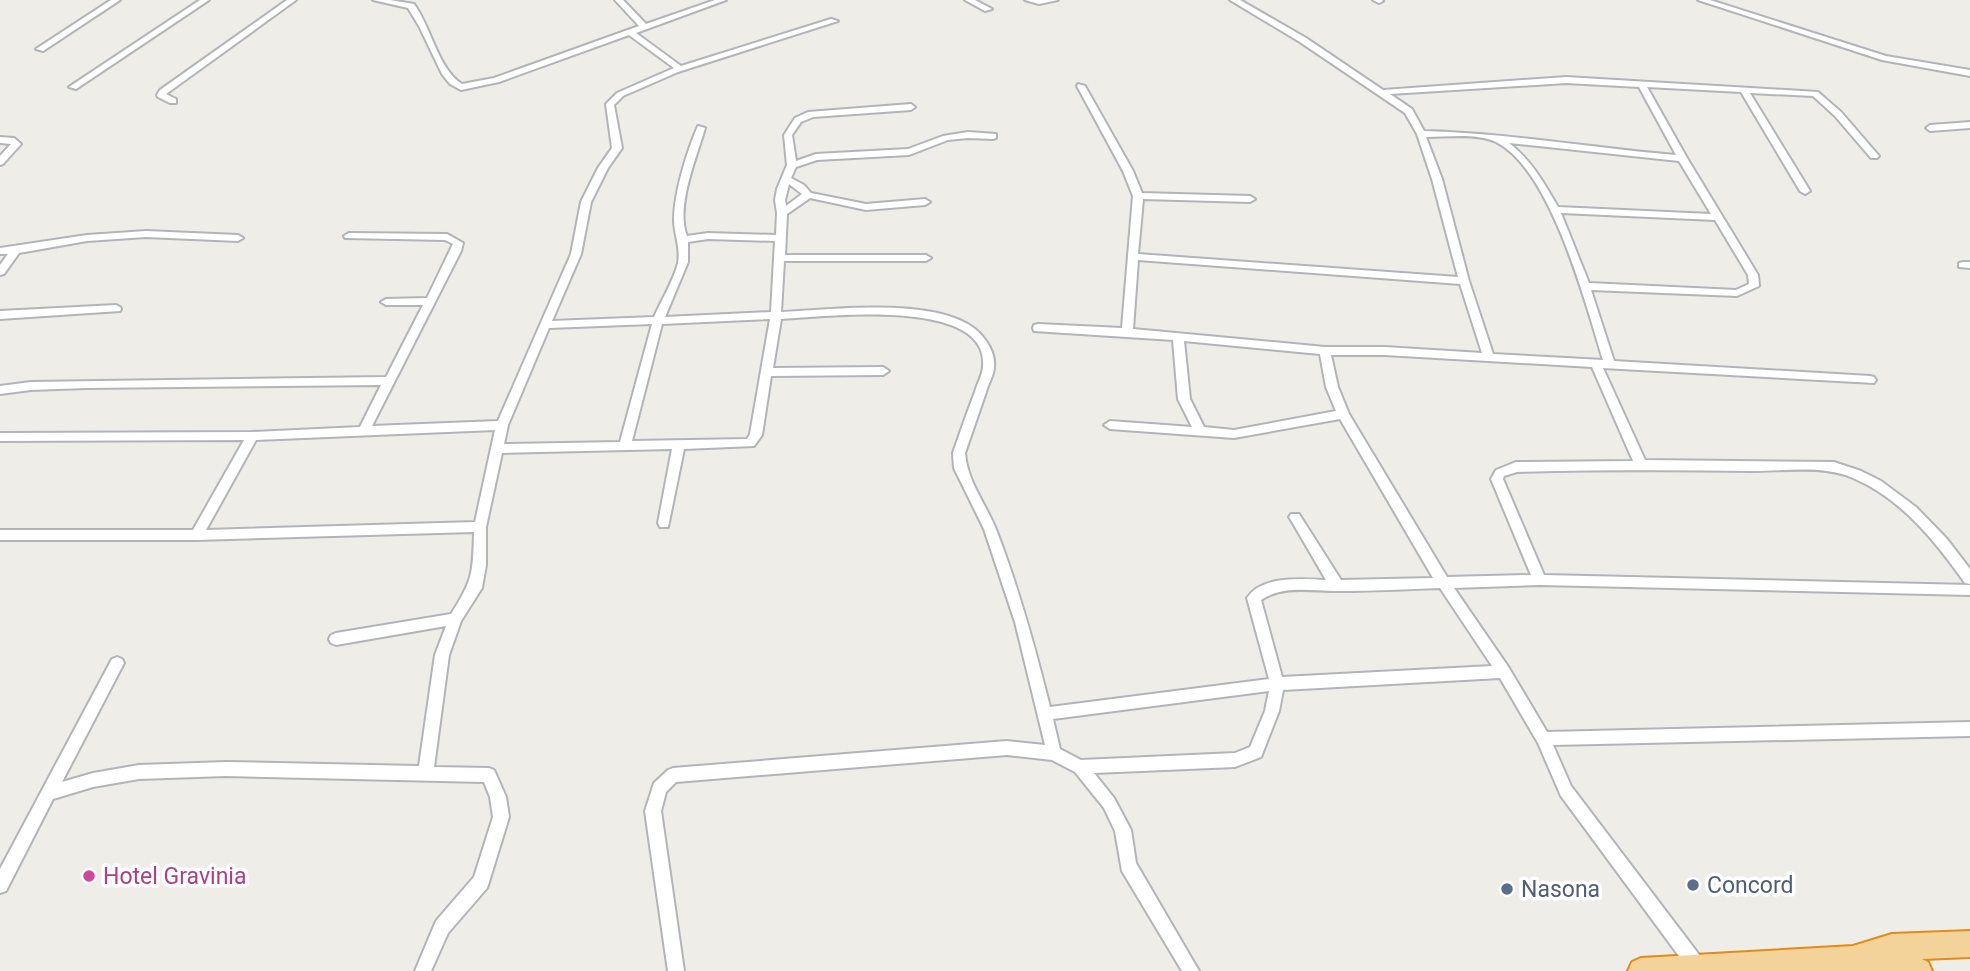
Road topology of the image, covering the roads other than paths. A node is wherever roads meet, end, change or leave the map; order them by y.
1 (116, 0) edge
2 (205, 0) edge
3 (292, 0) edge
4 (377, 0) edge
5 (619, 0) edge
6 (722, 0) edge
7 (969, 0) edge
8 (1029, 0) edge
9 (1054, 0) edge
10 (1251, 0) edge
11 (1702, 0) edge
12 (407, 2) edge
13 (1237, 2) edge
14 (988, 9) dead end
15 (834, 21) dead end
16 (644, 27) junction
17 (630, 32) junction
18 (40, 49) dead end
19 (680, 69) junction
20 (1970, 74) edge
21 (1642, 85) junction
22 (1080, 86) dead end
23 (73, 87) dead end
24 (1744, 90) junction
25 (1384, 92) junction
26 (173, 101) dead end
27 (911, 107) dead end
28 (1970, 125) edge
29 (701, 128) dead end
30 (1930, 128) dead end
31 (1421, 134) junction
32 (993, 136) dead end
33 (0, 140) edge
34 (1499, 140) junction
35 (1533, 144) junction
36 (1874, 156) dead end
37 (1682, 158) junction
38 (0, 162) edge
39 (792, 165) junction
40 (1527, 165) junction
41 (787, 179) junction
42 (1805, 191) dead end
43 (808, 195) junction
44 (1138, 196) junction
45 (1250, 199) dead end
46 (925, 202) dead end
47 (1554, 210) junction
48 (782, 213) junction
49 (1718, 217) junction
50 (349, 236) dead end
51 (238, 238) dead end
52 (780, 238) junction
53 (683, 240) junction
54 (16, 250) junction
55 (0, 251) edge
56 (1134, 257) junction
57 (780, 258) junction
58 (926, 258) dead end
59 (0, 272) edge
60 (1464, 281) junction
61 (1583, 286) junction
62 (430, 301) junction
63 (386, 302) dead end
64 (116, 309) dead end
65 (0, 315) edge
66 (776, 316) junction
67 (659, 320) junction
68 (546, 325) junction
69 (1038, 328) dead end
70 (1127, 332) junction
71 (1178, 337) junction
72 (1325, 351) junction
73 (1489, 357) junction
74 (1603, 365) junction
75 (883, 370) dead end
76 (766, 372) junction
77 (1870, 380) dead end
78 (390, 381) junction
79 (0, 390) edge
80 (1343, 414) junction
81 (502, 425) junction
82 (1111, 425) dead end
83 (365, 430) junction
84 (1200, 432) junction
85 (252, 436) junction
86 (0, 437) edge
87 (679, 446) junction
88 (625, 447) junction
89 (498, 449) junction
90 (1641, 465) junction
91 (1295, 517) dead end
92 (664, 523) dead end
93 (480, 527) junction
94 (0, 535) edge
95 (197, 535) junction
96 (1970, 579) edge
97 (1540, 580) junction
98 (1444, 583) junction
99 (1338, 586) junction
100 (1970, 590) edge
101 (455, 619) junction
102 (336, 639) dead end
103 (117, 663) dead end
104 (1504, 672) junction
105 (1277, 684) junction
106 (1044, 714) junction
107 (1970, 729) edge
108 (1543, 739) junction
109 (1054, 753) junction
110 (1080, 767) junction
111 (426, 773) junction
112 (48, 793) junction
113 (0, 885) edge
114 (1970, 944) edge
115 (1857, 965) edge
116 (1700, 970) edge
117 (423, 971) edge
118 (676, 971) edge
119 (1191, 971) edge
120 (1641, 971) edge
121 (1661, 971) edge
122 (1919, 971) edge

1 - 18 street
2 - 23 street
3 - 26 street
4 - 12 street
5 - 16 street
6 - 16 street
7 - 14 street
8 - 9 street
10 - 13 street
11 - 20 street
12 - 17 street
13 - 25 street
15 - 19 street
16 - 17 street
17 - 19 street
19 - 68 street
21 - 24 street
21 - 25 street
21 - 37 street
22 - 44 street
24 - 36 street
24 - 42 street
25 - 31 street
27 - 39 street
28 - 30 street
29 - 53 street
31 - 34 street
31 - 60 street
32 - 39 street
33 - 38 street
34 - 35 street
34 - 40 street
35 - 37 street
35 - 40 street
37 - 49 street
39 - 41 street
40 - 47 street
41 - 43 street
41 - 48 street
43 - 46 street
43 - 48 street
44 - 45 street
44 - 56 street
47 - 49 street
47 - 61 street
48 - 52 street
49 - 61 street
50 - 62 street
51 - 54 street
52 - 53 street
52 - 57 street
53 - 67 street
54 - 55 street
54 - 59 street
56 - 60 street
56 - 70 street
57 - 58 street
57 - 66 street
60 - 73 street
61 - 74 street
62 - 63 street
62 - 78 street
64 - 65 street
66 - 67 street
66 - 76 street
66 - 106 street
67 - 68 street
67 - 88 street
68 - 81 street
69 - 70 street
70 - 71 street
71 - 72 street
71 - 84 street
72 - 73 street
72 - 80 street
73 - 74 street
74 - 77 street
74 - 90 street
75 - 76 street
76 - 87 street
78 - 79 street
78 - 83 street
80 - 84 street
80 - 98 street
81 - 83 street
81 - 89 street
82 - 84 street
83 - 85 street
85 - 86 street
85 - 95 street
87 - 88 street
87 - 92 street
88 - 89 street
89 - 93 street
90 - 96 street
90 - 97 street
91 - 99 street
93 - 95 street
93 - 101 street
94 - 95 street
97 - 98 street
97 - 100 street
98 - 99 street
98 - 104 street
99 - 105 street
101 - 102 street
101 - 111 street
103 - 112 street
104 - 105 street
104 - 108 street
105 - 106 street
105 - 110 street
106 - 109 street
107 - 108 street
108 - 116 street
109 - 110 street
109 - 118 street
110 - 119 street
111 - 112 street
111 - 117 street
112 - 113 street
114 - 115 highway
115 - 116 highway
115 - 122 highway
116 - 121 highway
120 - 121 highway

